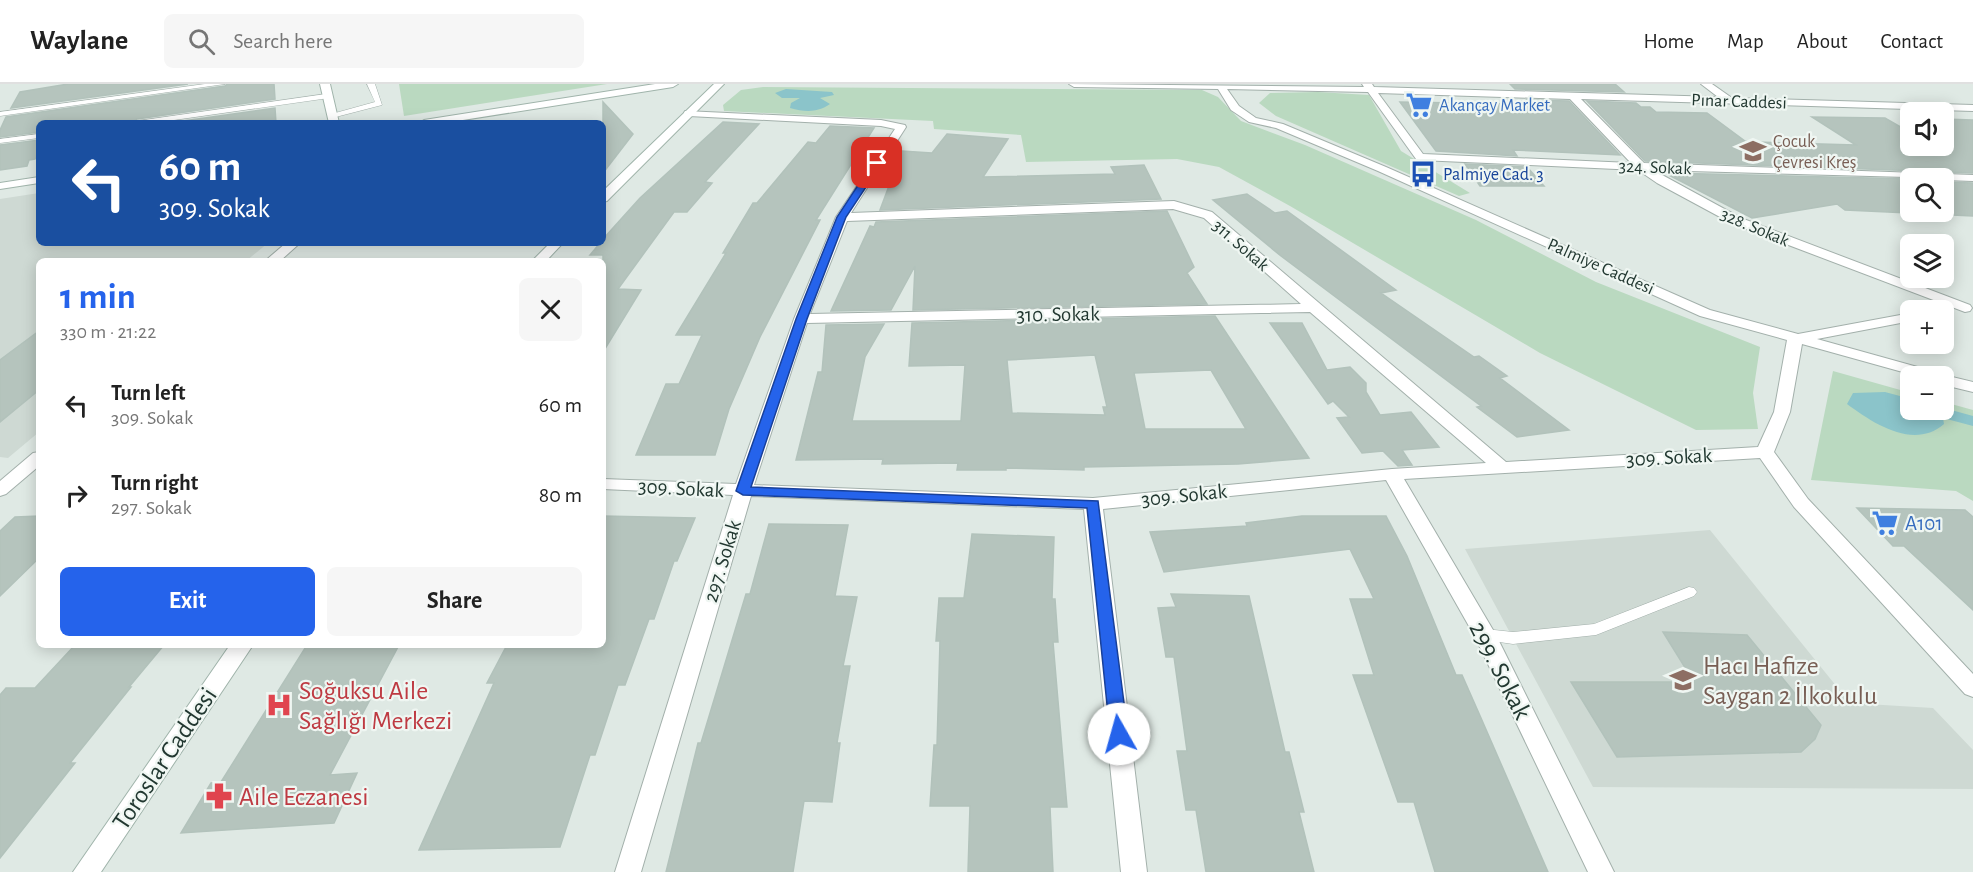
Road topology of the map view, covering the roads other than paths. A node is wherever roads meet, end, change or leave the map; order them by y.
1 (221, 84) edge
2 (325, 84) edge
3 (371, 84) edge
4 (673, 84) edge
5 (719, 84) edge
6 (1074, 84) edge
7 (1706, 84) edge
8 (1221, 87) junction
9 (1369, 87) edge
10 (1243, 88) junction
11 (326, 96) junction
12 (1574, 97) junction
13 (1249, 98) dead end
14 (1730, 101) junction
15 (1254, 108) dead end
16 (1973, 108) edge
17 (689, 113) junction
18 (0, 114) edge
19 (158, 120) edge
20 (333, 120) edge
21 (442, 120) edge
22 (1279, 126) junction
23 (36, 136) edge
24 (0, 141) edge
25 (1641, 167) junction
26 (1973, 178) edge
27 (36, 180) edge
28 (0, 186) edge
29 (606, 195) edge
30 (842, 217) junction
31 (290, 246) edge
32 (554, 246) edge
33 (276, 258) edge
34 (542, 258) edge
35 (1969, 307) edge
36 (1314, 308) junction
37 (1954, 309) edge
38 (801, 319) junction
39 (1900, 319) edge
40 (1795, 339) junction
41 (1900, 367) edge
42 (1954, 382) edge
43 (1973, 387) edge
44 (1765, 452) junction
45 (36, 459) edge
46 (1500, 466) junction
47 (1392, 474) junction
48 (8, 476) edge
49 (36, 476) edge
50 (606, 484) edge
51 (0, 489) edge
52 (743, 491) junction
53 (1093, 504) junction
54 (1689, 592) dead end
55 (1485, 634) junction
56 (240, 648) edge
57 (1973, 688) edge
58 (87, 872) edge
59 (628, 872) edge
60 (1134, 872) edge
61 (1601, 872) edge

1 - 18 lane
2 - 11 street
3 - 20 lane
4 - 21 street
5 - 17 street
6 - 8 street, Pınar Caddesi
7 - 14 street
8 - 10 street, Pınar Caddesi
8 - 22 street, Palmiye Caddesi
9 - 10 street, Pınar Caddesi
9 - 12 street, Pınar Caddesi
9 - 25 street, 324. Sokak
10 - 13 street
11 - 19 lane
11 - 20 street
12 - 14 street, Pınar Caddesi
12 - 25 street, 328. Sokak
14 - 16 street, Pınar Caddesi
15 - 22 street, Palmiye Caddesi
17 - 29 street
17 - 30 street, 297. Sokak
22 - 40 street, Palmiye Caddesi
23 - 24 lane
25 - 26 street, 324. Sokak
25 - 35 street, 328. Sokak
27 - 28 street
30 - 36 street, 311. Sokak
30 - 38 street, 297. Sokak
31 - 33 street
32 - 34 street
35 - 37 street
36 - 38 street, 310. Sokak
36 - 46 street, 311. Sokak
38 - 52 street, 297. Sokak
39 - 40 street
40 - 41 street, Palmiye Caddesi
40 - 44 street
42 - 43 street
44 - 46 street, 309. Sokak
44 - 57 street
45 - 48 street
46 - 47 street, 309. Sokak
47 - 53 street, 309. Sokak
47 - 55 street, 299. Sokak
48 - 49 street
48 - 51 street
50 - 52 street, 309. Sokak
52 - 53 street, 309. Sokak
52 - 59 street, 297. Sokak
53 - 60 street
54 - 55 lane
55 - 61 street, 299. Sokak
56 - 58 street, Toroslar Caddesi

